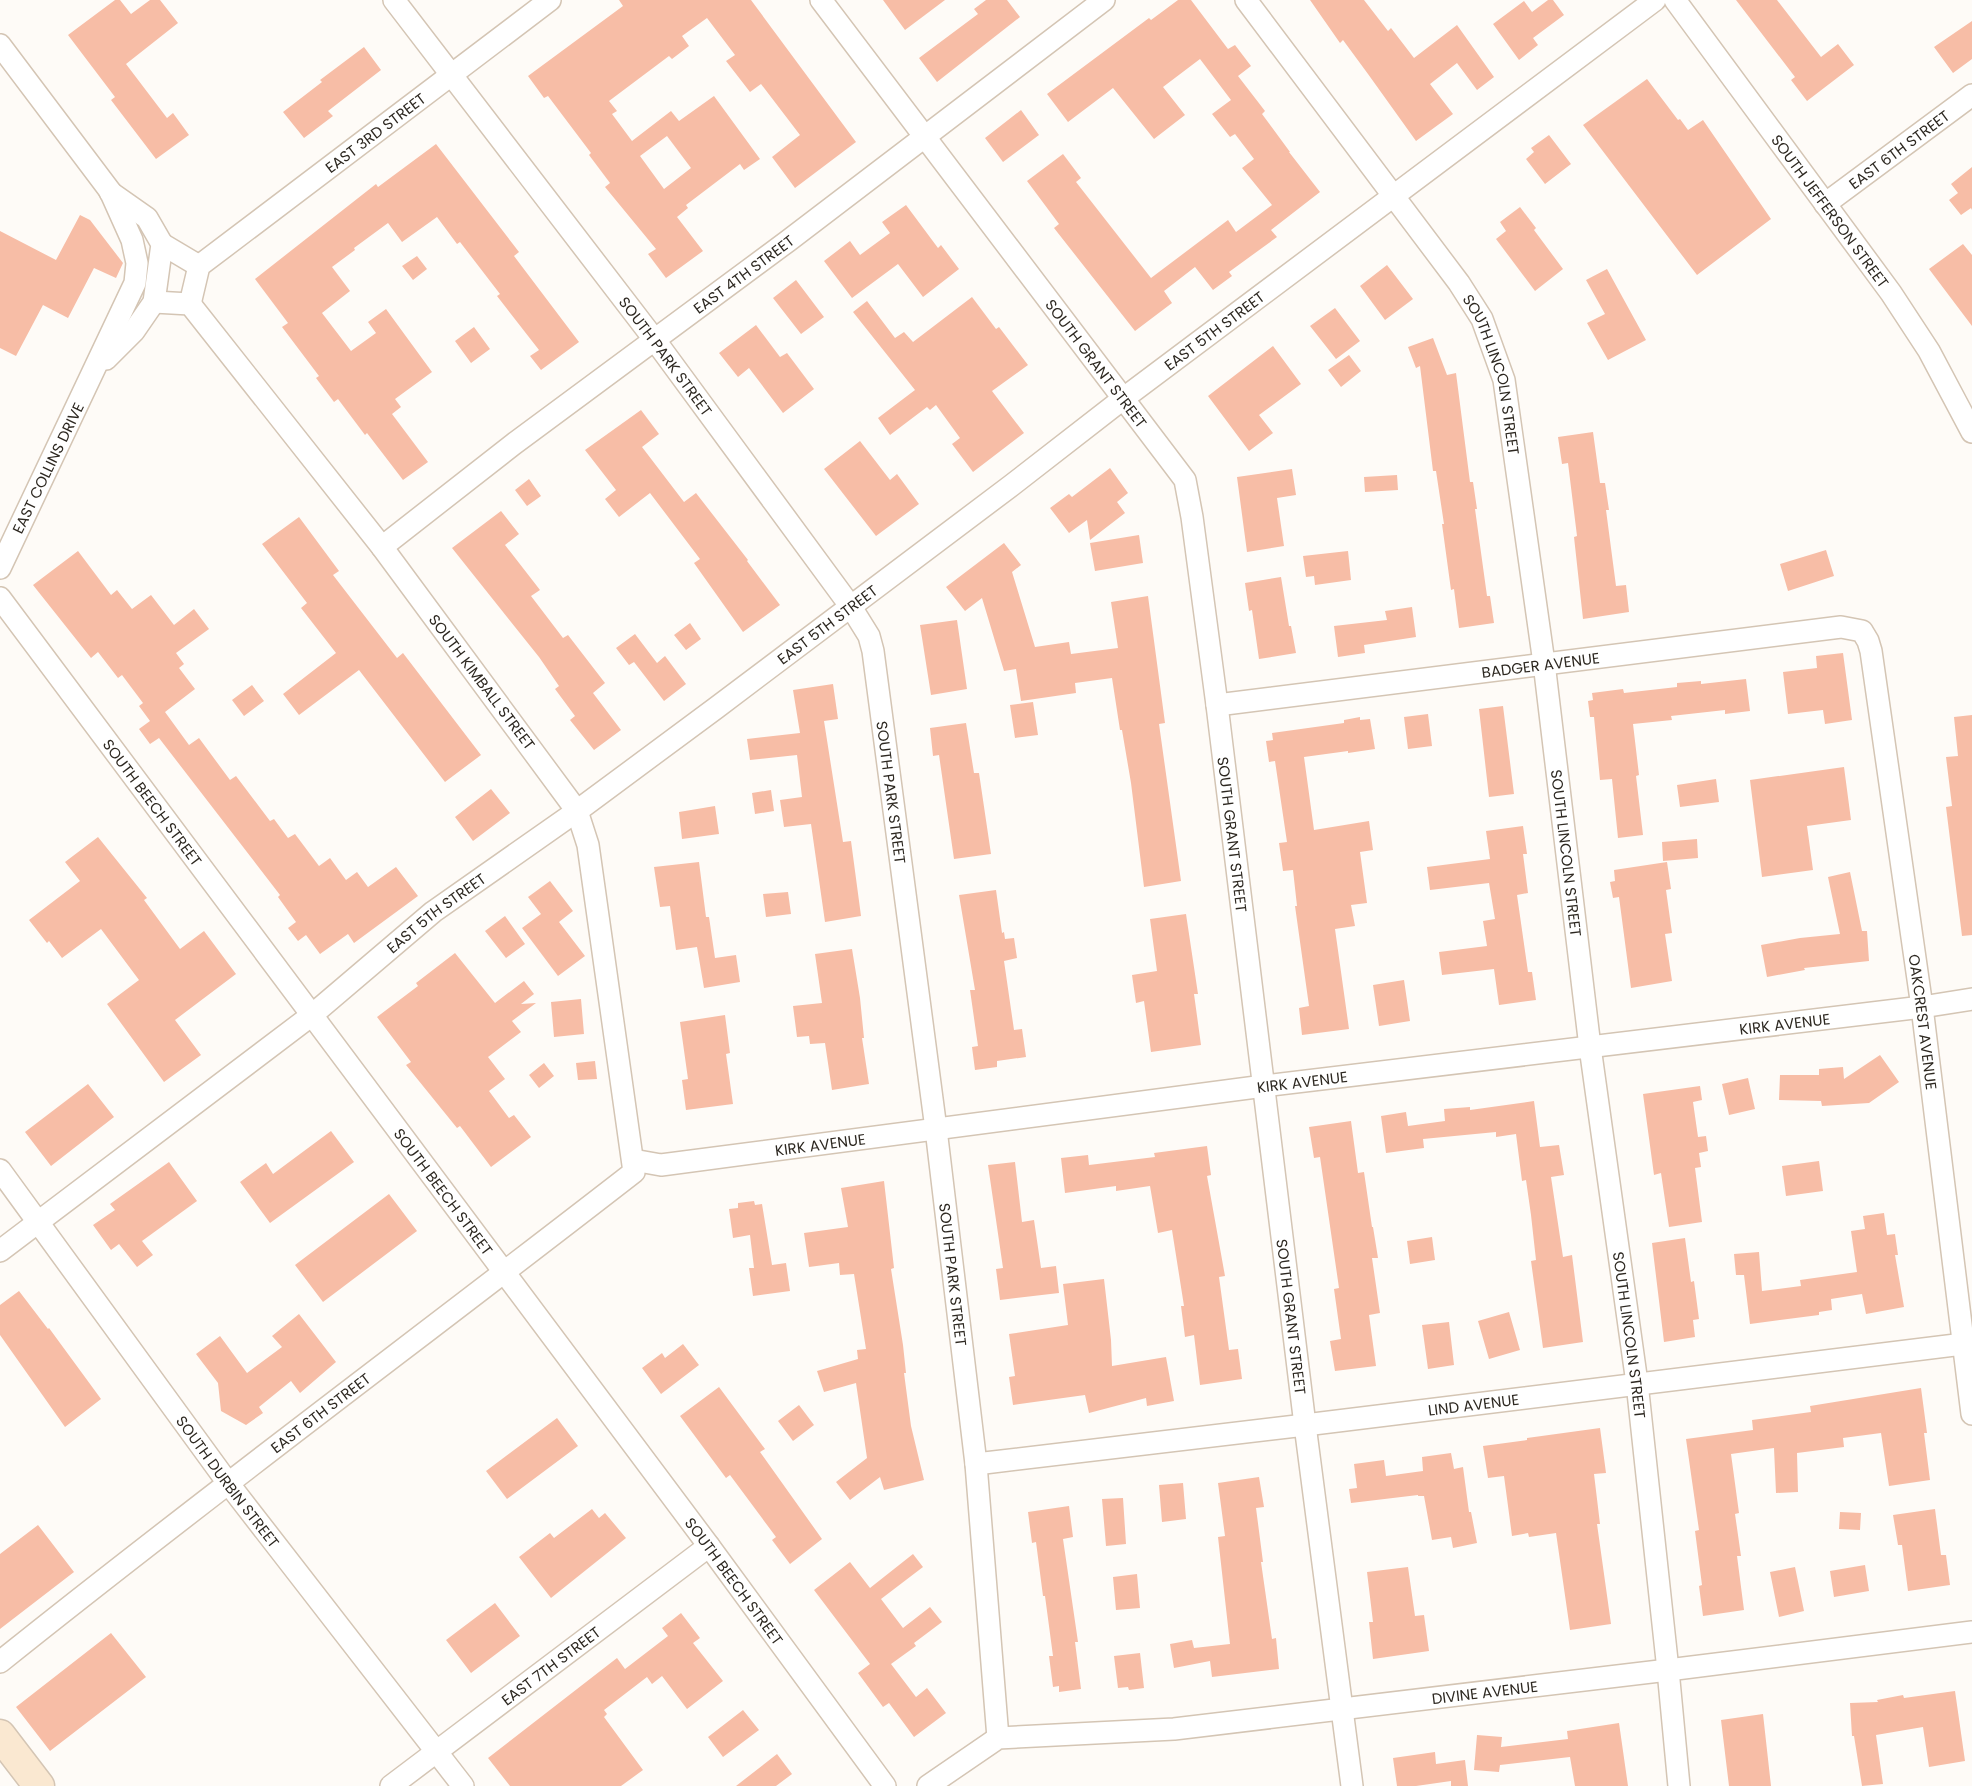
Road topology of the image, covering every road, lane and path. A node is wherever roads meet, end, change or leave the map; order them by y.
1 (394, 0) edge
2 (550, 0) edge
3 (821, 0) edge
4 (1104, 0) edge
5 (1246, 0) edge
6 (1655, 0) edge
7 (1675, 0) edge
8 (0, 45) edge
9 (451, 75) junction
10 (1972, 95) edge
11 (924, 136) junction
12 (110, 192) junction
13 (1394, 197) junction
14 (1825, 204) junction
15 (162, 244) junction
16 (199, 266) junction
17 (154, 302) junction
18 (190, 304) junction
19 (654, 339) junction
20 (96, 368) junction
21 (1124, 398) junction
22 (1972, 432) edge
23 (382, 547) junction
24 (0, 568) edge
25 (0, 598) edge
26 (851, 607) junction
27 (1862, 631) joint
28 (1544, 663) junction
29 (1216, 705) junction
30 (578, 810) junction
31 (1972, 999) edge
32 (1922, 1007) junction
33 (312, 1015) junction
34 (1590, 1047) junction
35 (1264, 1086) junction
36 (936, 1129) junction
37 (633, 1160) junction
38 (0, 1170) edge
39 (39, 1221) junction
40 (0, 1251) edge
41 (504, 1273) junction
42 (1968, 1343) edge
43 (1637, 1383) junction
44 (1972, 1414) edge
45 (1305, 1425) junction
46 (976, 1464) junction
47 (228, 1483) junction
48 (709, 1546) junction
49 (1972, 1632) edge
50 (0, 1662) edge
51 (1668, 1670) junction
52 (1343, 1708) junction
53 (0, 1735) edge
54 (999, 1738) junction
55 (437, 1751) junction
56 (39, 1786) edge
57 (391, 1786) edge
58 (463, 1786) edge
59 (885, 1786) edge
60 (928, 1786) edge
61 (1352, 1786) edge
62 (1679, 1786) edge

1 - 9 street, SOUTH PARK STREET
2 - 9 street, EAST 3RD STREET
3 - 11 street, SOUTH GRANT STREET
4 - 11 street, EAST 4TH STREET
5 - 13 street, SOUTH LINCOLN STREET
6 - 13 street, EAST 5TH STREET
7 - 14 street, SOUTH JEFFERSON STREET
8 - 12 street
9 - 16 street, EAST 3RD STREET
9 - 19 street, SOUTH PARK STREET
10 - 14 street, EAST 6TH STREET
11 - 19 street, EAST 4TH STREET
11 - 21 street, SOUTH GRANT STREET
12 - 15 street
12 - 20 street, EAST COLLINS DRIVE
13 - 21 street, EAST 5TH STREET
13 - 28 street, SOUTH LINCOLN STREET
14 - 22 street, SOUTH JEFFERSON STREET
15 - 16 street
15 - 17 street, EAST COLLINS DRIVE
16 - 18 street
17 - 18 street
17 - 20 street, EAST COLLINS DRIVE
18 - 23 street, SOUTH KIMBALL STREET
19 - 23 street, EAST 4TH STREET
19 - 26 street, SOUTH PARK STREET
20 - 24 street, EAST COLLINS DRIVE
21 - 26 street, EAST 5TH STREET
21 - 29 street, SOUTH GRANT STREET
23 - 30 street, SOUTH KIMBALL STREET
25 - 33 street, SOUTH BEECH STREET
26 - 30 street, EAST 5TH STREET
26 - 36 street, SOUTH PARK STREET
27 - 28 street, BADGER AVENUE
27 - 32 street, OAKCREST AVENUE
28 - 29 street, BADGER AVENUE
28 - 34 street, SOUTH LINCOLN STREET
29 - 35 street, SOUTH GRANT STREET
30 - 33 street, EAST 5TH STREET
30 - 37 street, SOUTH KIMBALL STREET
31 - 32 street, KIRK AVENUE
32 - 34 street, KIRK AVENUE
32 - 42 street, OAKCREST AVENUE
33 - 39 street, EAST 5TH STREET
33 - 41 street, SOUTH BEECH STREET
34 - 35 street, KIRK AVENUE
34 - 43 street, SOUTH LINCOLN STREET
35 - 36 street, KIRK AVENUE
35 - 45 street, SOUTH GRANT STREET
36 - 37 street, KIRK AVENUE
36 - 46 street, SOUTH PARK STREET
37 - 41 street, EAST 6TH STREET
38 - 39 street, SOUTH DURBIN STREET
39 - 40 street, EAST 5TH STREET
39 - 47 street, SOUTH DURBIN STREET
41 - 47 street, EAST 6TH STREET
41 - 48 street, SOUTH BEECH STREET
42 - 43 street, LIND AVENUE
42 - 44 street, OAKCREST AVENUE
43 - 45 street, LIND AVENUE
43 - 51 street, SOUTH LINCOLN STREET
45 - 46 street, LIND AVENUE
45 - 52 street, SOUTH GRANT STREET
46 - 54 street, SOUTH PARK STREET
47 - 50 street, EAST 6TH STREET
47 - 55 street, SOUTH DURBIN STREET
48 - 55 street, EAST 7TH STREET
48 - 59 street, SOUTH BEECH STREET
49 - 51 street, DIVINE AVENUE
51 - 52 street, DIVINE AVENUE
51 - 62 street, SOUTH LINCOLN STREET
52 - 54 street, DIVINE AVENUE
52 - 61 street, SOUTH GRANT STREET
53 - 56 main road
54 - 60 street
55 - 57 street, EAST 7TH STREET
55 - 58 street, SOUTH DURBIN STREET

